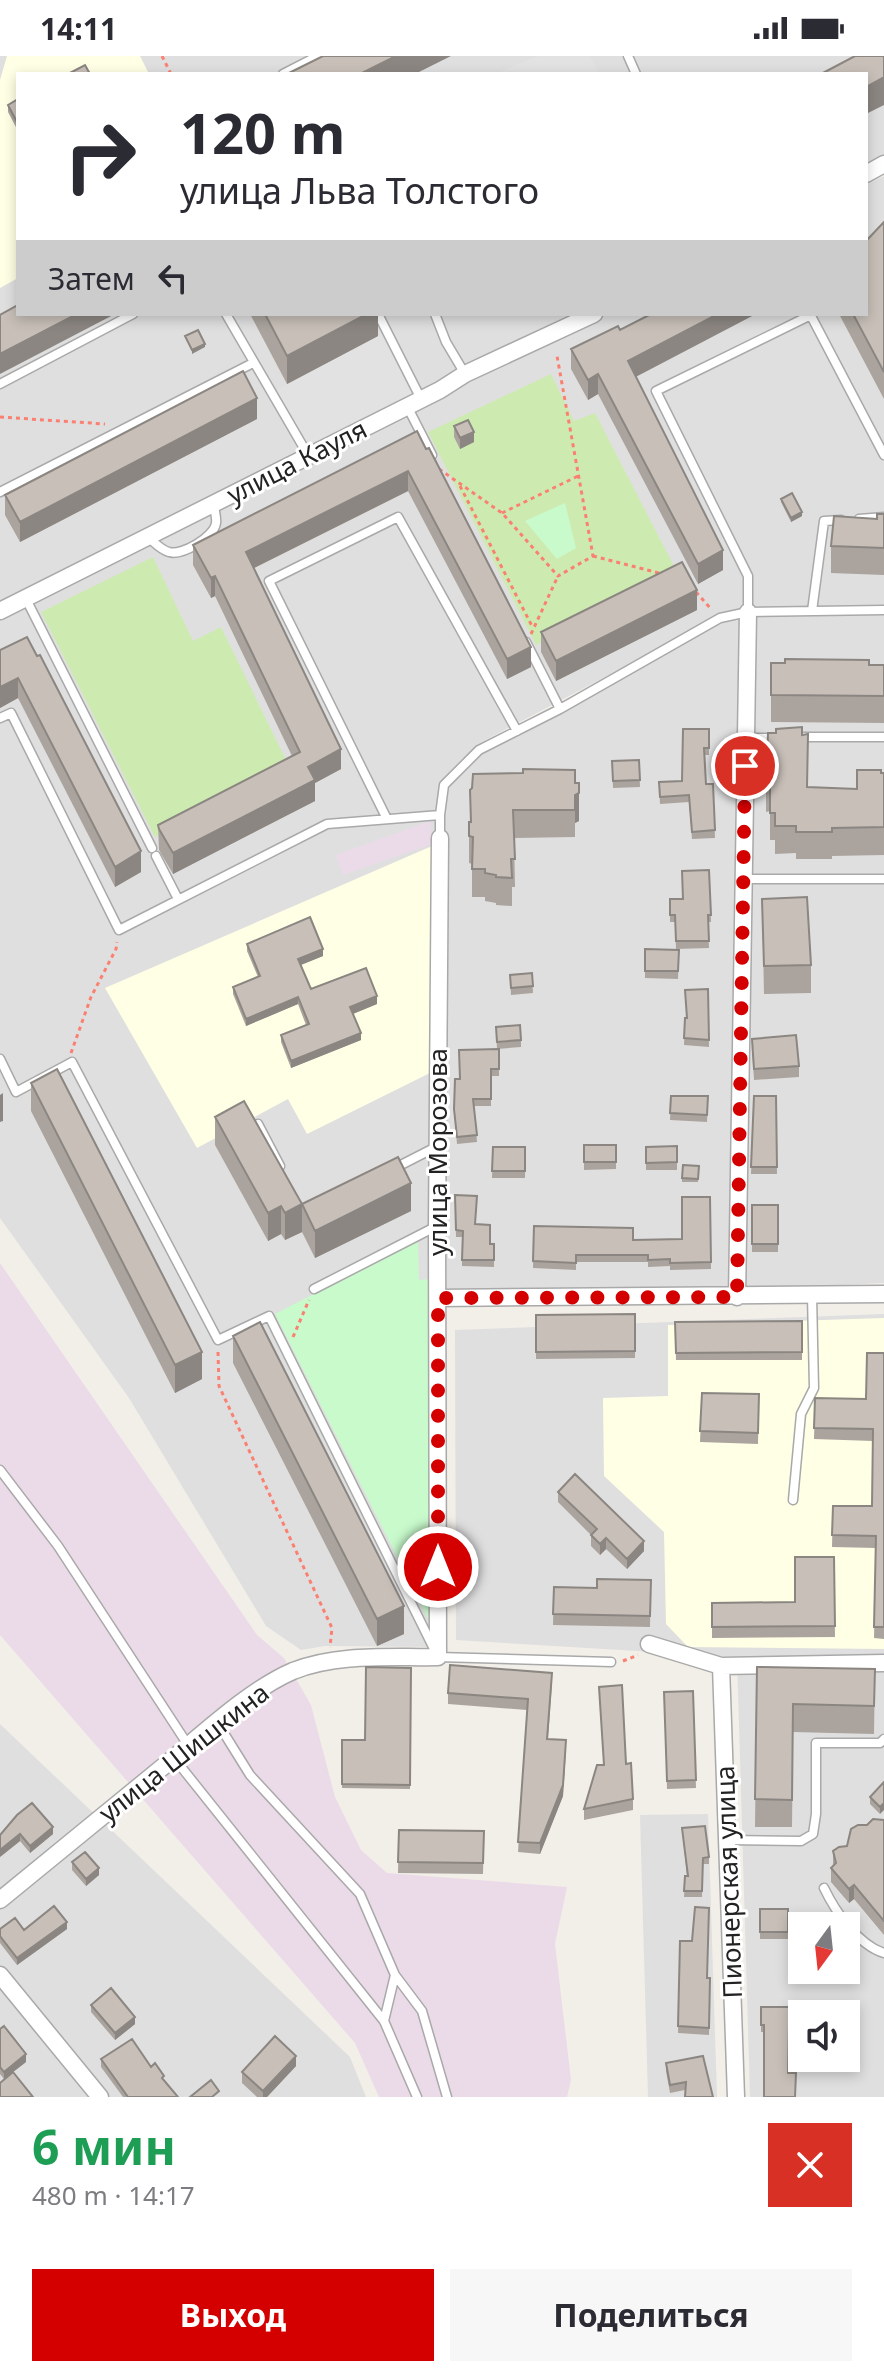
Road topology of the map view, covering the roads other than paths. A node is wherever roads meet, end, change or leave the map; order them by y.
1 (318, 56) edge
2 (287, 72) edge
3 (129, 316) edge
4 (227, 316) edge
5 (379, 316) edge
6 (436, 316) edge
7 (807, 316) edge
8 (812, 316) edge
9 (568, 320) edge
10 (253, 363) junction
11 (465, 374) junction
12 (0, 384) edge
13 (414, 402) junction
14 (308, 455) junction
15 (884, 455) edge
16 (439, 469) edge
17 (0, 492) edge
18 (214, 504) junction
19 (884, 517) edge
20 (148, 536) junction
21 (26, 599) junction
22 (884, 610) edge
23 (0, 611) edge
24 (812, 611) junction
25 (748, 612) junction
26 (520, 629) edge
27 (560, 709) junction
28 (0, 718) edge
29 (517, 731) junction
30 (884, 737) edge
31 (746, 738) junction
32 (440, 815) junction
33 (387, 819) junction
34 (440, 838) joint
35 (743, 879) junction
36 (884, 879) edge
37 (178, 899) junction
38 (0, 1059) edge
39 (258, 1124) edge
40 (438, 1146) junction
41 (385, 1174) edge
42 (285, 1176) edge
43 (437, 1226) junction
44 (314, 1289) road end
45 (884, 1294) edge
46 (812, 1295) junction
47 (737, 1297) junction
48 (438, 1298) junction
49 (0, 1470) edge
50 (793, 1500) dead end
51 (649, 1644) dead end
52 (438, 1657) junction
53 (616, 1662) road end
54 (884, 1663) edge
55 (721, 1666) junction
56 (217, 1722) junction
57 (884, 1739) edge
58 (188, 1745) junction
59 (173, 1758) junction
60 (729, 1840) junction
61 (824, 1888) dead end
62 (0, 1900) edge
63 (884, 1953) edge
64 (0, 1975) edge
65 (395, 1975) junction
66 (384, 2021) junction
67 (100, 2097) edge
68 (417, 2097) edge
69 (447, 2097) edge
70 (736, 2097) edge

1 - 2 lane
3 - 12 lane
4 - 10 lane
5 - 13 lane
6 - 11 lane
7 - 25 lane
8 - 15 lane
9 - 11 street, улица Кауля
10 - 14 lane
10 - 17 lane
11 - 13 street, улица Кауля
13 - 14 street, улица Кауля
13 - 16 lane
14 - 18 street, улица Кауля
18 - 20 street, улица Кауля
18 - 20 lane
19 - 24 lane
20 - 21 street, улица Кауля
21 - 23 street, улица Кауля
21 - 37 lane
22 - 24 lane
24 - 25 lane
25 - 27 lane
25 - 31 street
26 - 27 lane
27 - 29 lane
28 - 37 lane
29 - 32 lane
29 - 33 lane
30 - 31 lane
31 - 35 street
32 - 33 lane
32 - 34 lane
33 - 37 lane
34 - 40 street, улица Морозова
35 - 36 lane
35 - 47 street
38 - 52 lane
39 - 42 lane
40 - 41 lane
40 - 43 street, улица Морозова
43 - 44 lane
43 - 48 street, улица Морозова
45 - 46 street
46 - 47 street
46 - 50 lane
47 - 48 street
48 - 52 street, улица Морозова
49 - 58 lane
51 - 55 street
52 - 53 lane
52 - 56 street, улица Шишкина
54 - 55 street
55 - 60 street, Пионерская улица
56 - 58 street, улица Шишкина
56 - 65 lane
57 - 60 lane
58 - 59 street, улица Шишкина
59 - 62 street, улица Шишкина
59 - 66 lane
60 - 70 street, Пионерская улица
61 - 63 lane
64 - 67 street
65 - 66 lane
65 - 69 lane
66 - 68 lane

